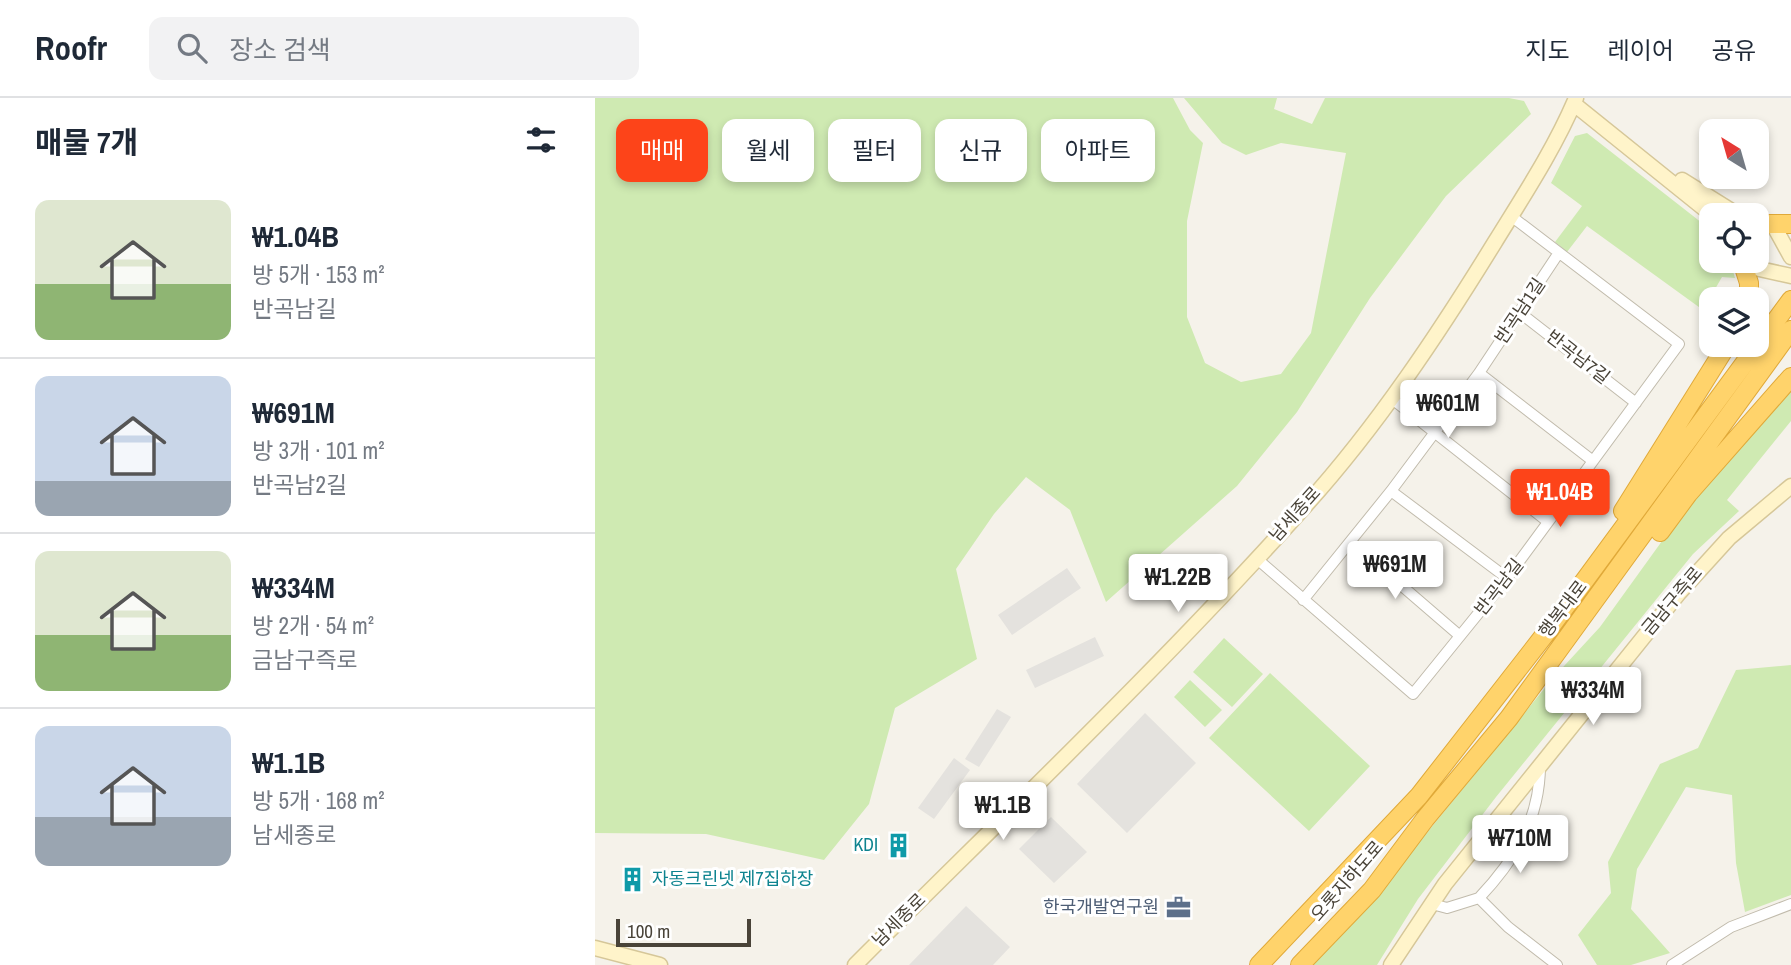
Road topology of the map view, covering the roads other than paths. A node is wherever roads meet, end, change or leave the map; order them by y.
1 (1575, 101) edge
2 (1653, 165) junction
3 (1699, 203) edge
4 (1719, 203) edge
5 (1511, 216) junction
6 (1769, 223) edge
7 (1791, 224) edge
8 (1769, 228) edge
9 (1558, 254) junction
10 (1791, 257) edge
11 (1769, 271) edge
12 (1791, 276) edge
13 (1791, 300) edge
14 (1519, 312) junction
15 (1791, 330) edge
16 (1719, 357) edge
17 (1479, 373) junction
18 (1791, 377) edge
19 (1391, 398) junction
20 (1636, 402) junction
21 (1435, 433) junction
22 (1593, 461) junction
23 (1791, 486) edge
24 (1391, 491) junction
25 (1547, 521) junction
26 (1351, 542) junction
27 (1256, 558) junction
28 (1507, 578) junction
29 (1303, 600) junction
30 (1546, 633) junction
31 (1460, 636) junction
32 (1563, 647) junction
33 (1540, 765) junction
34 (1419, 796) junction
35 (1425, 819) junction
36 (1479, 898) junction
37 (1431, 904) junction
38 (1791, 904) edge
39 (595, 948) edge
40 (660, 965) edge
41 (855, 965) edge
42 (1259, 965) edge
43 (1272, 965) edge
44 (1289, 965) edge
45 (1300, 965) edge
46 (1391, 965) edge
47 (1557, 965) edge
48 (1672, 965) edge

1 - 2 street
1 - 5 street, 남세종로
2 - 3 street
2 - 4 street
5 - 9 street, 반곡남길
5 - 19 street, 남세종로
6 - 7 highway
8 - 10 street
9 - 14 street, 반곡남1길
9 - 20 street, 반곡남길
11 - 12 street
13 - 30 highway, 행복대로
14 - 17 street, 반곡남1길
14 - 20 street, 반곡남7길
15 - 32 highway, 행복대로
16 - 30 highway
17 - 21 street, 반곡남1길
17 - 22 street
18 - 32 highway
19 - 21 street
19 - 27 street, 남세종로
20 - 22 street, 반곡남길
21 - 24 street, 반곡남1길
21 - 25 street
22 - 25 street, 반곡남길
23 - 33 street, 금남구즉로
24 - 26 street, 반곡남1길
24 - 28 street
25 - 28 street, 반곡남길
26 - 29 street, 반곡남1길
26 - 31 street
27 - 29 street, 반곡남길
27 - 41 street, 남세종로
28 - 31 street, 반곡남길
29 - 31 street, 반곡남길
30 - 34 highway, 행복대로
32 - 35 highway, 행복대로
33 - 36 street
33 - 37 street, 금남구즉로
34 - 42 highway, 행복대로
34 - 43 highway, 오롯지하도로
35 - 44 highway, 오롯지하도로
35 - 45 highway, 행복대로
36 - 37 street
36 - 47 street
37 - 46 street, 금남구즉로
38 - 48 street
39 - 40 street

